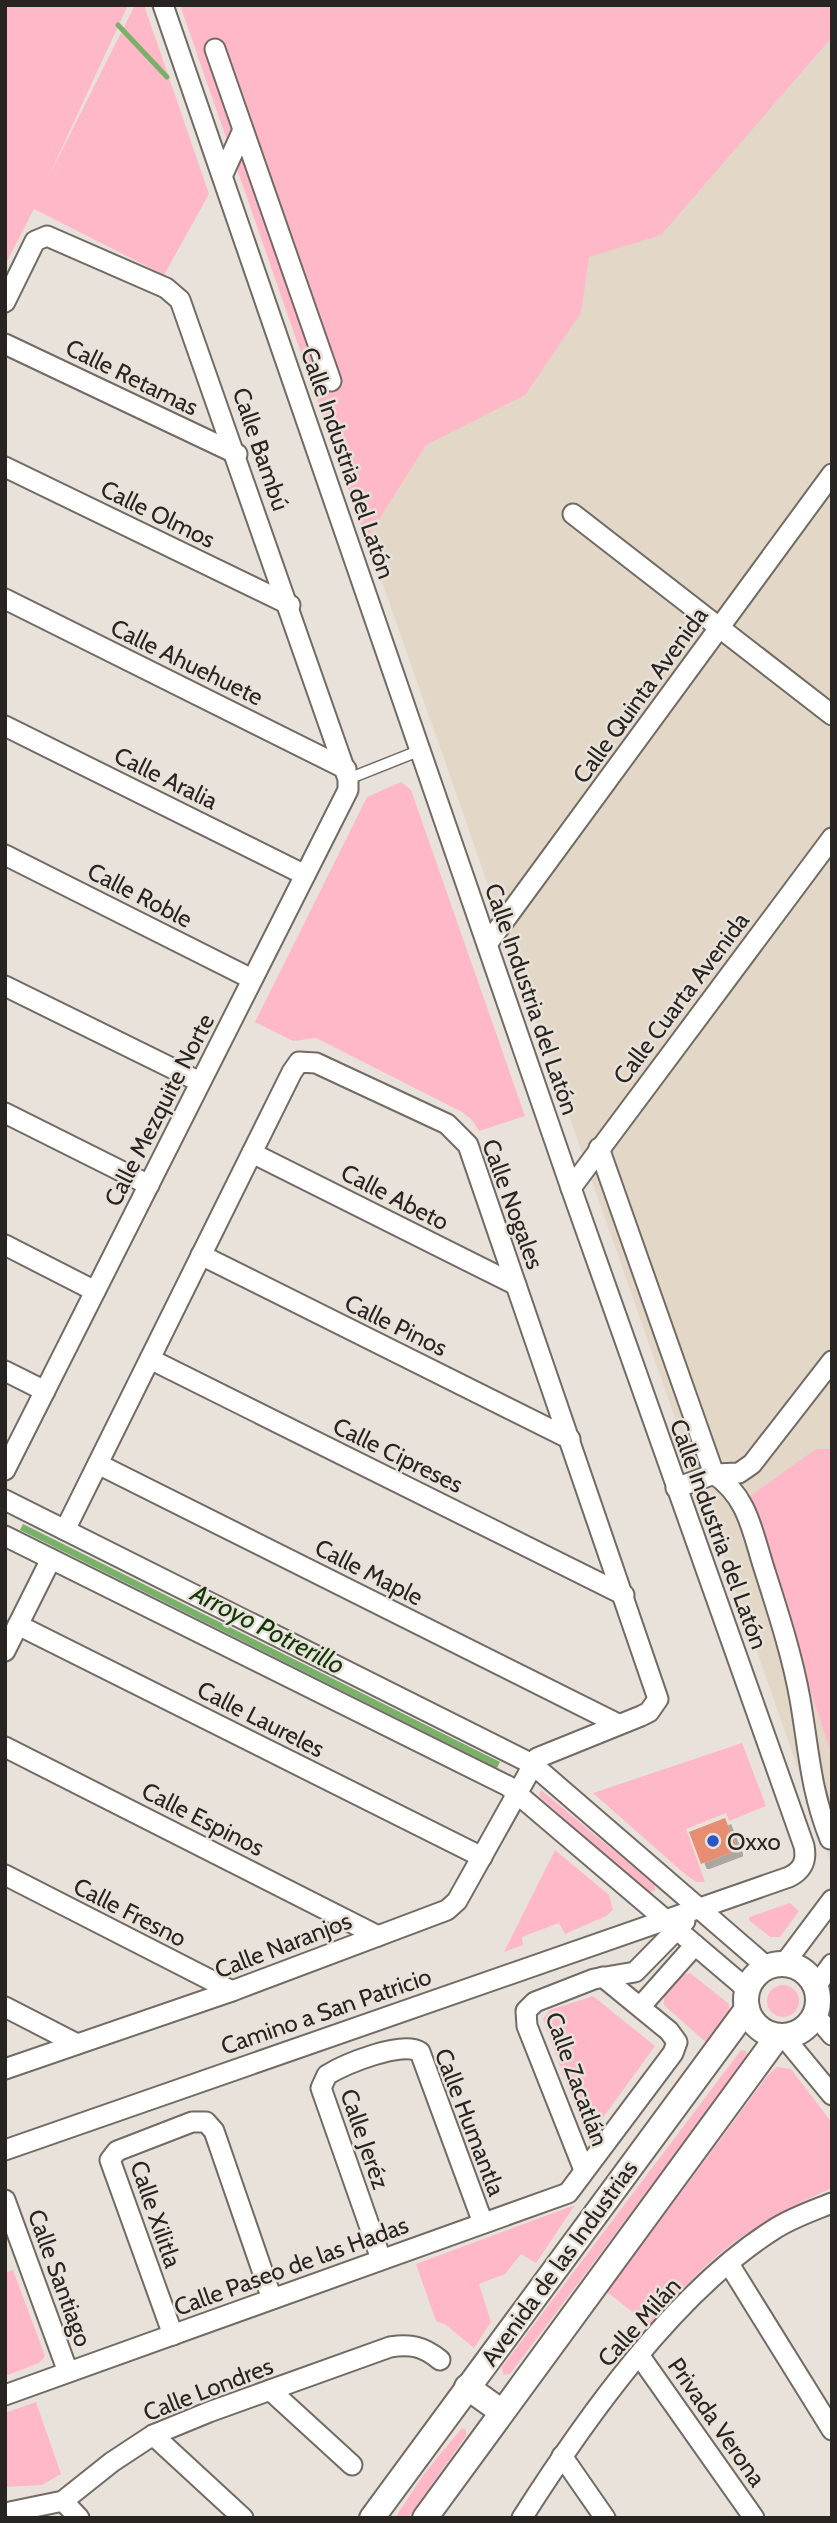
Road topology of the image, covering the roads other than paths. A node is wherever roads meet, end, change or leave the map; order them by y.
1 (163, 5) edge
2 (215, 48) dead end
3 (243, 130) junction
4 (223, 174) junction
5 (5, 302) edge
6 (5, 344) edge
7 (331, 381) dead end
8 (237, 454) junction
9 (5, 467) edge
10 (832, 474) edge
11 (573, 514) dead end
12 (5, 599) edge
13 (290, 605) junction
14 (719, 630) junction
15 (832, 715) edge
16 (5, 726) edge
17 (421, 750) junction
18 (347, 774) junction
19 (832, 838) edge
20 (5, 855) edge
21 (305, 875) junction
22 (488, 943) junction
23 (252, 979) junction
24 (5, 986) edge
25 (200, 1082) junction
26 (5, 1113) edge
27 (599, 1148) junction
28 (252, 1153) junction
29 (149, 1185) junction
30 (571, 1188) junction
31 (5, 1245) edge
32 (201, 1255) junction
33 (516, 1285) junction
34 (95, 1291) junction
35 (150, 1359) junction
36 (832, 1361) edge
37 (5, 1371) edge
38 (45, 1391) junction
39 (570, 1439) junction
40 (97, 1464) junction
41 (5, 1470) edge
42 (714, 1474) junction
43 (676, 1488) junction
44 (5, 1500) edge
45 (65, 1530) junction
46 (5, 1536) edge
47 (51, 1559) junction
48 (624, 1595) junction
49 (18, 1625) junction
50 (5, 1651) edge
51 (618, 1724) junction
52 (5, 1747) edge
53 (532, 1764) junction
54 (516, 1792) junction
55 (831, 1838) edge
56 (804, 1846) junction
57 (482, 1857) junction
58 (5, 1875) edge
59 (832, 1900) edge
60 (697, 1907) junction
61 (670, 1924) junction
62 (378, 1936) junction
63 (695, 1945) junction
64 (832, 1964) edge
65 (776, 1966) junction
66 (603, 1977) junction
67 (816, 1986) junction
68 (232, 1991) junction
69 (747, 2000) junction
70 (5, 2007) edge
71 (640, 2007) junction
72 (816, 2015) junction
73 (832, 2035) edge
74 (781, 2036) junction
75 (76, 2044) junction
76 (366, 2059) joint
77 (5, 2069) edge
78 (832, 2095) edge
79 (5, 2150) edge
80 (584, 2170) junction
81 (5, 2200) edge
82 (832, 2203) edge
83 (483, 2223) junction
84 (381, 2259) junction
85 (729, 2264) junction
86 (272, 2299) junction
87 (173, 2335) junction
88 (639, 2355) junction
89 (440, 2360) dead end
90 (68, 2372) junction
91 (467, 2387) junction
92 (270, 2390) junction
93 (5, 2395) edge
94 (502, 2412) junction
95 (832, 2430) edge
96 (153, 2435) junction
97 (562, 2456) junction
98 (352, 2465) dead end
99 (63, 2501) junction
100 (5, 2513) edge
101 (79, 2518) edge
102 (243, 2518) edge
103 (372, 2518) edge
104 (425, 2518) edge
105 (522, 2518) edge
106 (606, 2518) edge
107 (754, 2518) edge

1 - 4 street, Calle Industria del Latón
2 - 3 street, Calle Industria del Latón
3 - 4 street
3 - 7 street, Calle Industria del Latón
4 - 17 street, Calle Industria del Latón
5 - 8 street, Calle Bambú
6 - 8 street, Calle Retamas
8 - 13 street, Calle Bambú
9 - 13 street, Calle Olmos
10 - 14 street, Calle Quinta Avenida
11 - 14 street
12 - 18 street, Calle Ahuehuete
13 - 18 street, Calle Bambú
14 - 15 street
14 - 22 street, Calle Quinta Avenida
16 - 21 street, Calle Aralia
17 - 18 lane
17 - 22 street, Calle Industria del Latón
18 - 21 street, Calle Mezquite Norte
19 - 27 street, Calle Cuarta Avenida
20 - 23 street, Calle Roble
21 - 23 street, Calle Mezquite Norte
22 - 30 street, Calle Industria del Latón
23 - 25 street, Calle Mezquite Norte
24 - 25 street
25 - 29 street, Calle Mezquite Norte
26 - 29 street
27 - 30 street, Calle Cuarta Avenida
27 - 42 street, Calle Industria del Latón
28 - 32 street, Calle Nogales
28 - 33 street, Calle Abeto
28 - 33 street, Calle Nogales
29 - 34 street, Calle Mezquite Norte
30 - 43 street, Calle Industria del Latón
31 - 34 street
32 - 35 street, Calle Nogales
32 - 39 street, Calle Pinos
33 - 39 street, Calle Nogales
34 - 38 street, Calle Mezquite Norte
35 - 40 street, Calle Nogales
35 - 48 street, Calle Cipreses
36 - 42 street
37 - 38 street
38 - 41 street, Calle Mezquite Norte
39 - 48 street, Calle Nogales
40 - 45 street, Calle Nogales
40 - 51 street, Calle Maple
42 - 43 street
42 - 55 street
43 - 56 street, Calle Industria del Latón
44 - 45 street
45 - 53 street
46 - 47 street
47 - 49 street
47 - 54 street
48 - 51 street, Calle Nogales
49 - 50 street
49 - 57 street, Calle Laureles
51 - 53 street, Calle Nogales
52 - 62 street, Calle Espinos
53 - 54 street, Calle Naranjos
53 - 60 street
54 - 57 street, Calle Naranjos
54 - 61 street
55 - 56 street
56 - 60 street
57 - 62 street, Calle Naranjos
58 - 68 street, Calle Fresno
59 - 65 street
60 - 61 street
60 - 65 street
61 - 63 street
61 - 66 street
61 - 79 street, Camino a San Patricio
62 - 68 street, Calle Naranjos
63 - 69 street
63 - 71 street
64 - 67 street
65 - 67 street
65 - 69 street
66 - 71 street
66 - 80 street, Calle Zacatlán
67 - 72 street
68 - 75 street, Calle Naranjos
69 - 74 street
69 - 91 street, Avenida de las Industrias
70 - 75 street
71 - 80 street, Calle Paseo de las Hadas
72 - 73 street
72 - 74 street
74 - 78 street
74 - 94 street, Avenida de las Industrias
75 - 77 street, Calle Naranjos
76 - 83 street, Calle Humantla
76 - 84 street, Calle Jeréz
80 - 83 street, Calle Paseo de las Hadas
81 - 90 street, Calle Santiago
82 - 85 street, Calle Milán
83 - 84 street, Calle Paseo de las Hadas
84 - 86 street, Calle Paseo de las Hadas
85 - 88 street, Calle Milán
85 - 95 street
86 - 87 street, Calle Paseo de las Hadas
86 - 87 street, Calle Xilitla
87 - 90 street, Calle Paseo de las Hadas
88 - 97 street, Calle Milán
88 - 107 street, Privada Verona
89 - 92 street, Calle Londres
90 - 93 street, Calle Paseo de las Hadas
91 - 94 street
91 - 103 street, Avenida de las Industrias
92 - 96 street, Calle Londres
92 - 98 street
94 - 104 street, Avenida de las Industrias
96 - 99 street, Calle Londres
96 - 102 street
97 - 105 street, Calle Milán
97 - 106 street
99 - 100 street, Calle Londres
99 - 101 street

